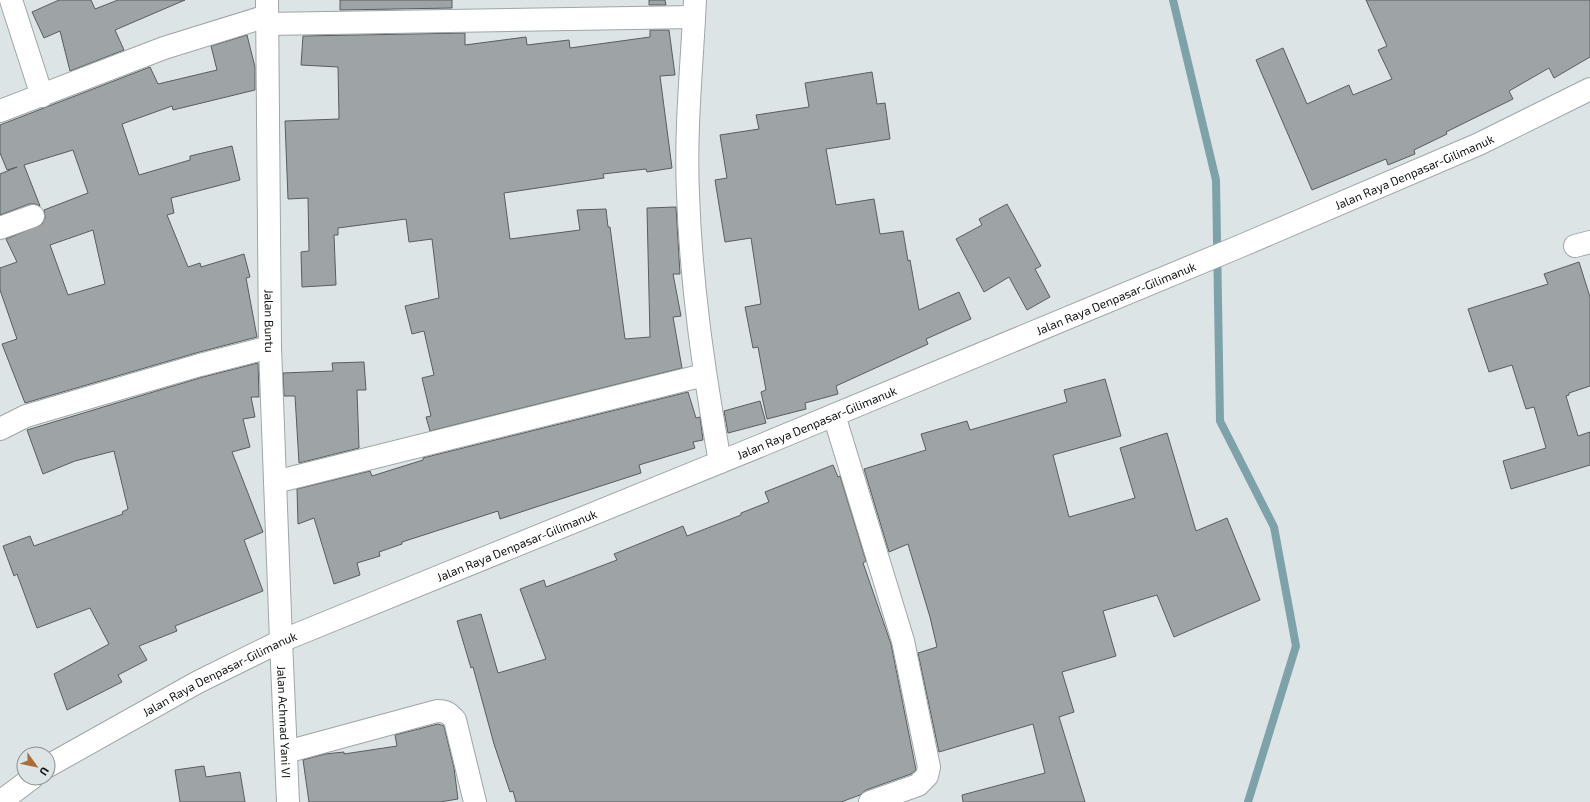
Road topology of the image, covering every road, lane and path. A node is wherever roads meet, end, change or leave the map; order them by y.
1 (11, 0) edge
2 (695, 9) edge
3 (267, 13) edge
4 (1590, 89) edge
5 (42, 96) junction
6 (0, 111) edge
7 (33, 216) dead end
8 (0, 228) edge
9 (270, 347) junction
10 (704, 375) junction
11 (834, 416) junction
12 (0, 429) edge
13 (720, 462) junction
14 (275, 482) junction
15 (281, 641) junction
16 (286, 752) junction
17 (56, 762) edge
18 (21, 786) edge
19 (0, 802) edge
20 (288, 802) edge
21 (475, 802) edge
22 (870, 802) edge

1 - 5 main road
2 - 3 main road
2 - 10 main road
3 - 5 main road
3 - 9 main road, Jalan Buntu
4 - 11 main road, Jalan Raya Denpasar-Gilimanuk
5 - 6 main road
7 - 8 main road
9 - 12 main road
9 - 14 main road, Jalan Buntu
10 - 13 main road
10 - 14 main road
11 - 13 main road, Jalan Raya Denpasar-Gilimanuk
11 - 22 main road
13 - 15 main road, Jalan Raya Denpasar-Gilimanuk
14 - 15 main road, Jalan Buntu
15 - 16 main road, Jalan Achmad Yani VI
15 - 17 main road, Jalan Raya Denpasar-Gilimanuk
16 - 20 main road, Jalan Achmad Yani VI
16 - 21 main road
18 - 19 main road

